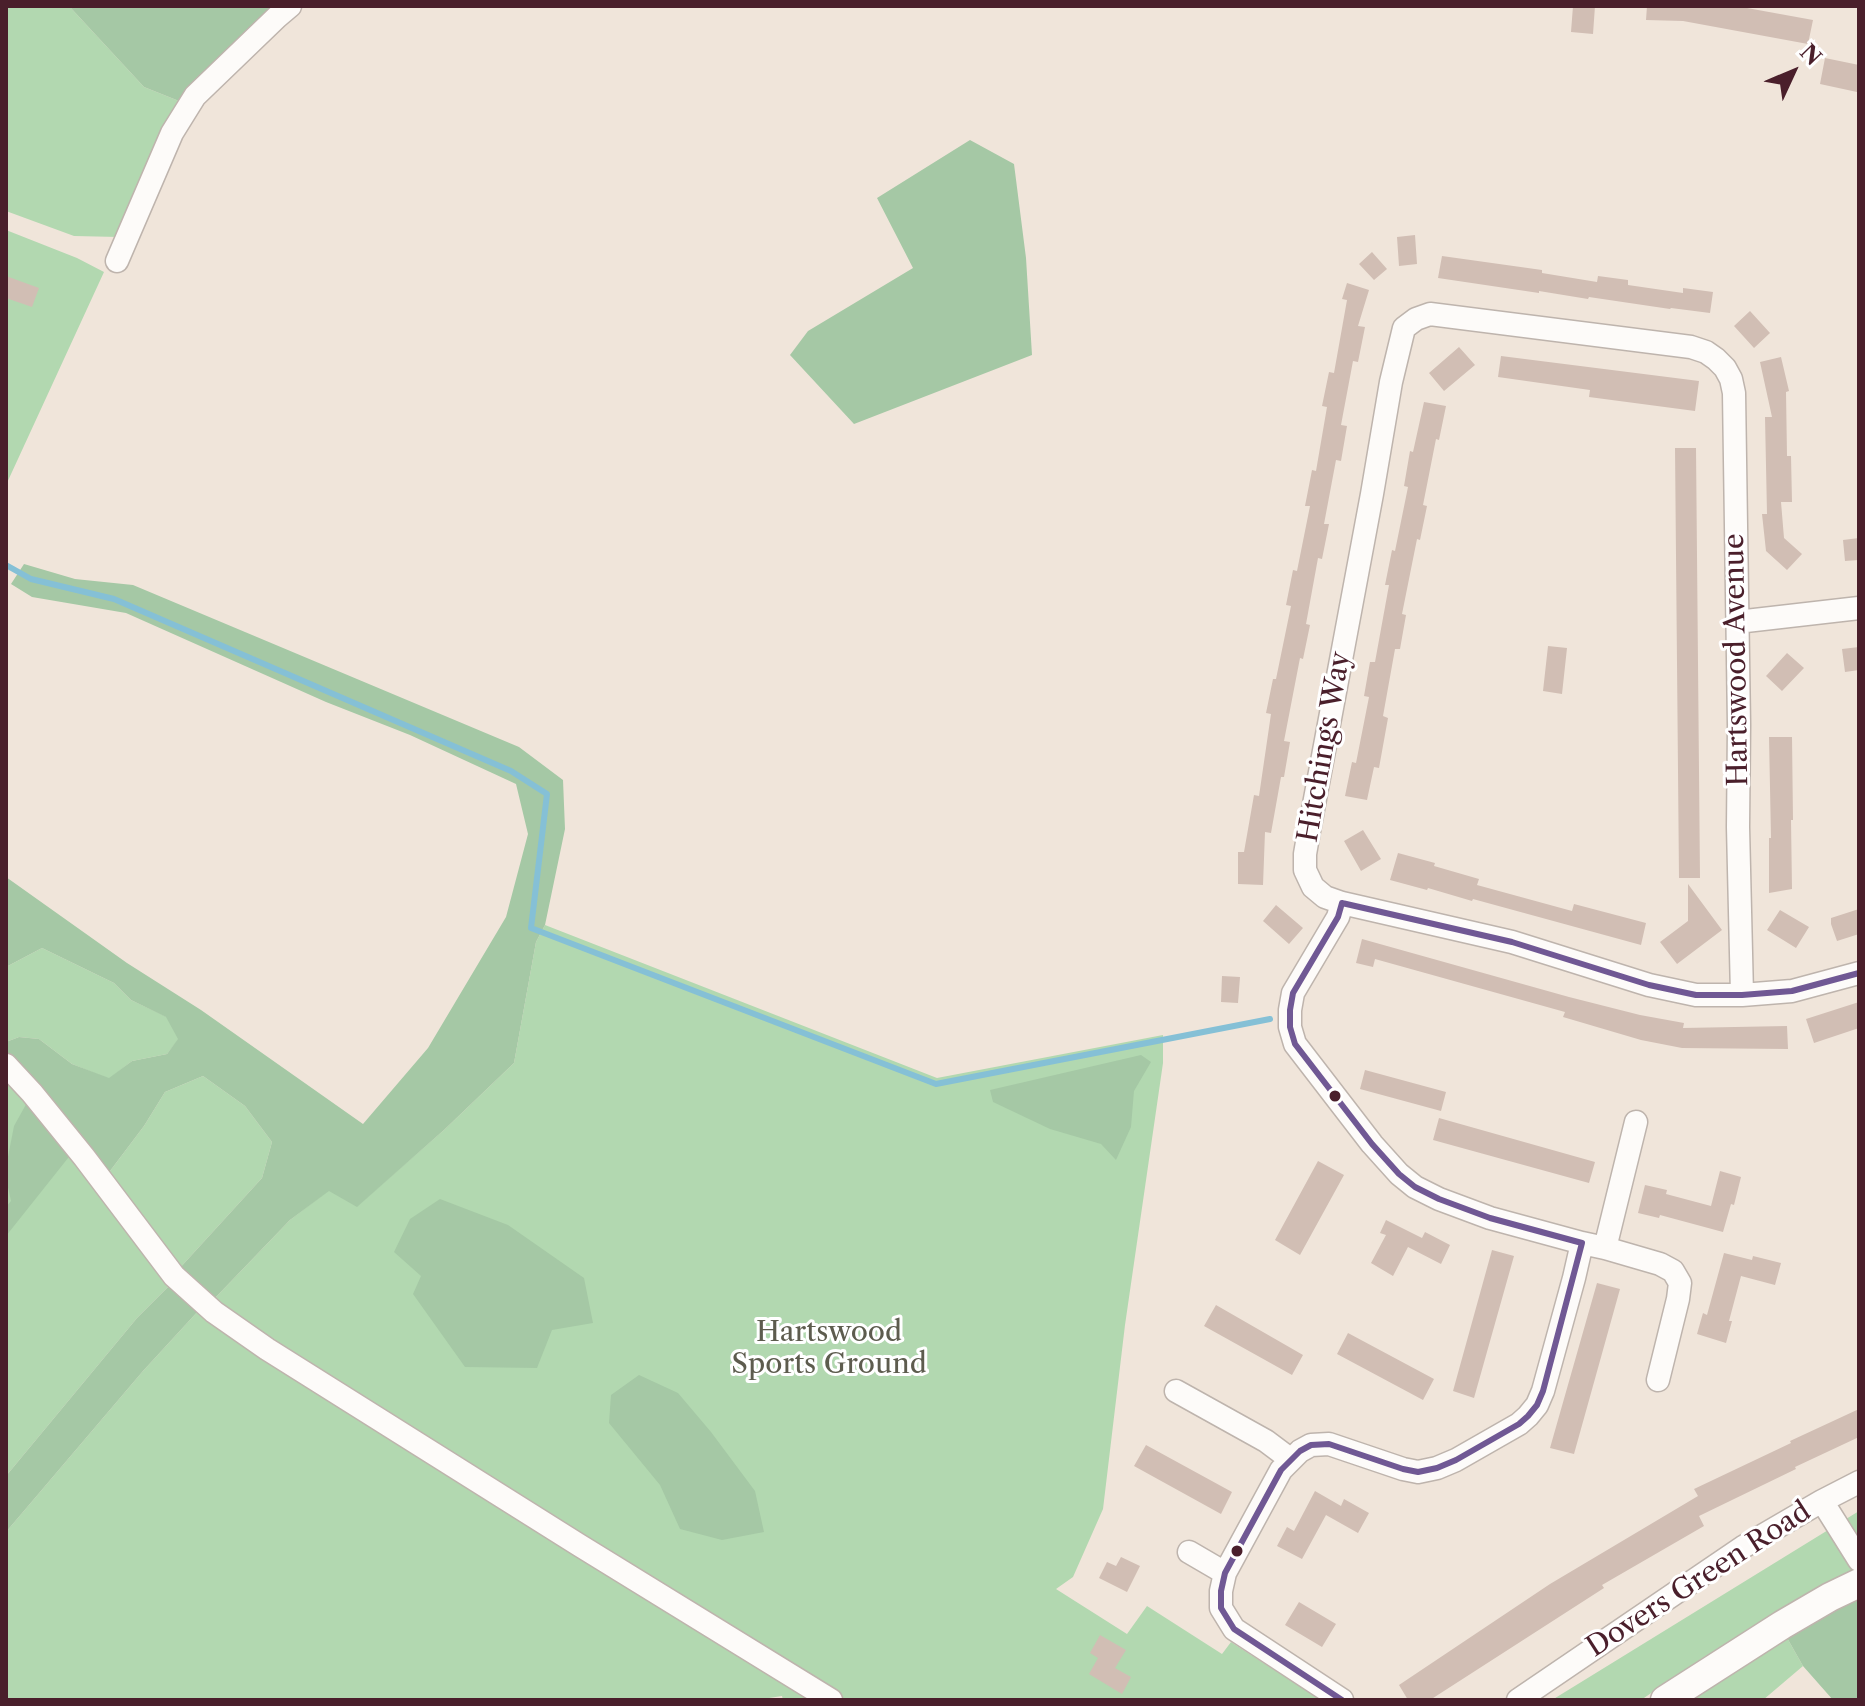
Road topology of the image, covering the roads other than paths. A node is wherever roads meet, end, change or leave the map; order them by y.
1 (290, 6) edge
2 (117, 261) dead end
3 (1491, 321) joint
4 (1859, 608) edge
5 (1737, 622) junction
6 (1342, 903) junction
7 (1859, 973) edge
8 (1742, 995) junction
9 (6, 1065) edge
10 (1636, 1122) dead end
11 (1582, 1243) junction
12 (1605, 1248) junction
13 (1658, 1380) dead end
14 (1176, 1391) dead end
15 (1290, 1459) junction
16 (1859, 1482) edge
17 (1822, 1501) junction
18 (1189, 1552) dead end
19 (1859, 1560) edge
20 (1225, 1573) junction
21 (1859, 1583) edge
22 (831, 1700) edge
23 (1342, 1700) edge
24 (1518, 1700) edge
25 (1665, 1700) edge

1 - 2 street
3 - 5 street, Hartswood Avenue
3 - 6 street, Hitchings Way
4 - 5 street
5 - 8 street, Hartswood Avenue
6 - 8 street, Hitchings Way
6 - 11 street
7 - 8 street, Hitchings Way
9 - 22 street
10 - 12 street
11 - 12 street
11 - 15 street
12 - 13 street
14 - 15 street
15 - 20 street
16 - 17 street
17 - 19 street, Dovers Green Road
17 - 24 street, Dovers Green Road
18 - 20 street
20 - 23 street
21 - 25 main road

